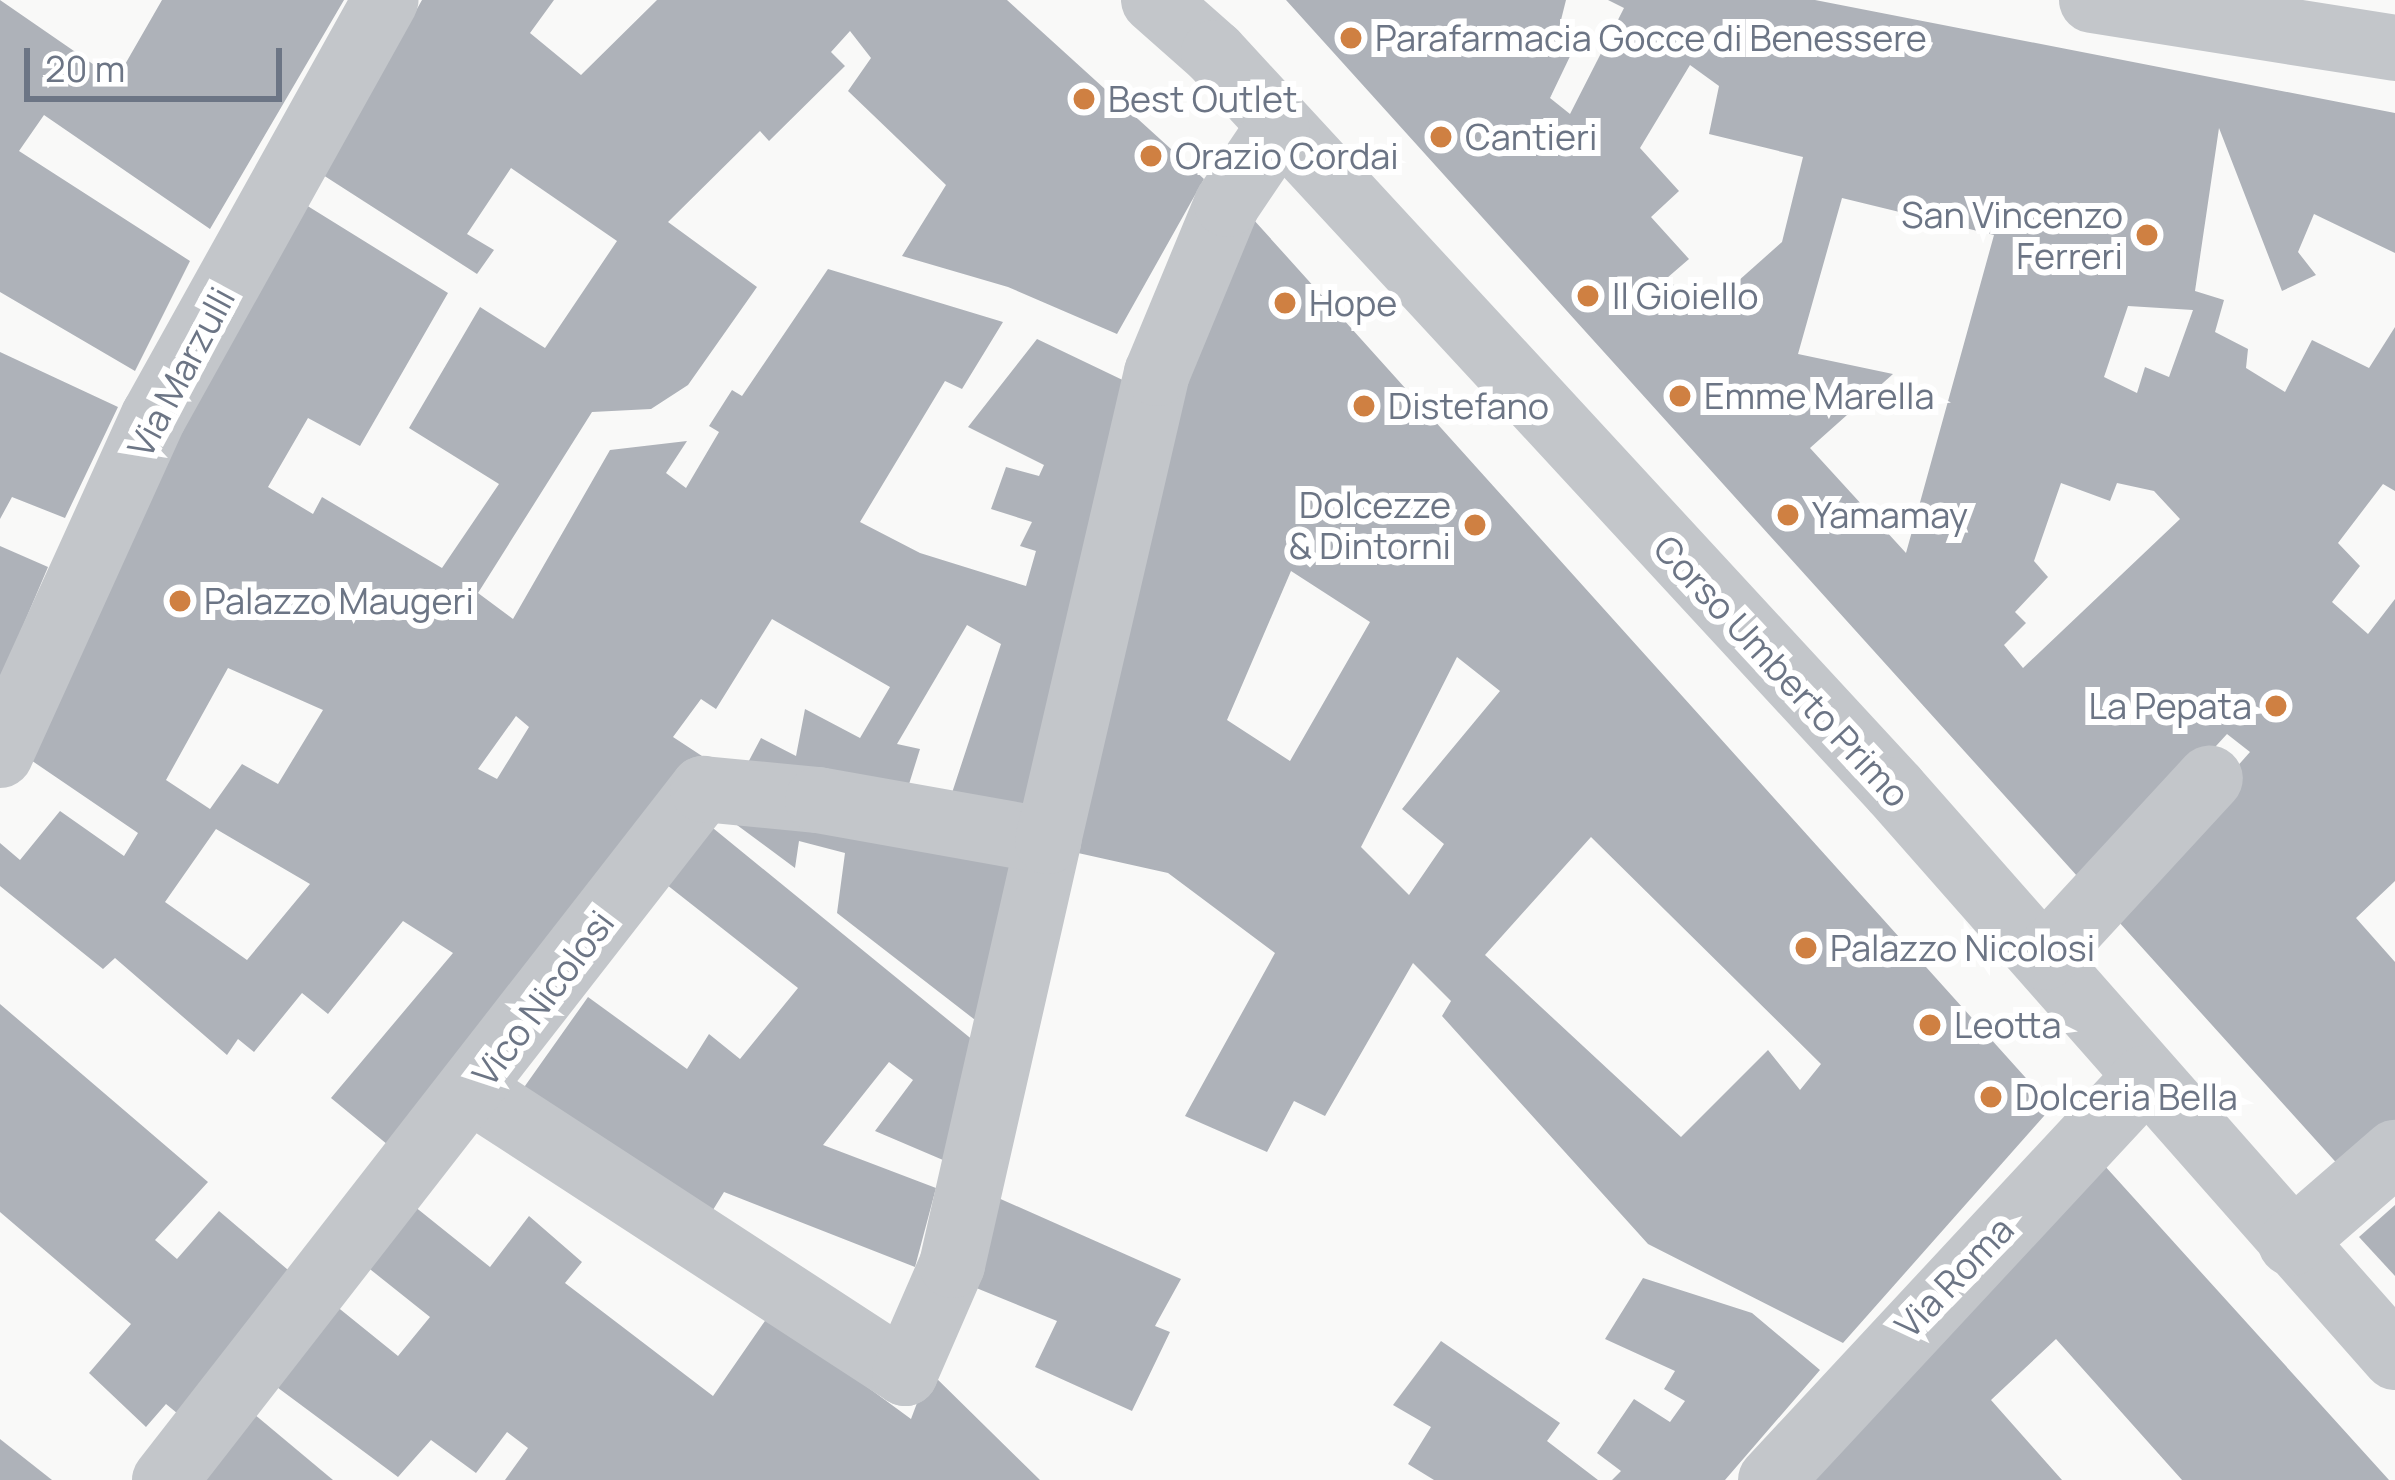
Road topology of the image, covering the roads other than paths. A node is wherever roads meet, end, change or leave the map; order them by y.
1 (386, 0) edge
2 (1154, 0) edge
3 (2092, 0) edge
4 (2174, 9) edge
5 (2395, 48) edge
6 (1277, 130) junction
7 (0, 755) edge
8 (2210, 778) dead end
9 (1048, 841) junction
10 (2045, 957) junction
11 (2144, 1079) junction
12 (472, 1091) junction
13 (2395, 1154) edge
14 (2291, 1243) junction
15 (2395, 1357) edge
16 (165, 1480) edge
17 (1771, 1480) edge

1 - 7 street, Via Marzulli
2 - 6 street, Corso Umberto Primo
3 - 4 street
4 - 5 street
6 - 9 street
6 - 10 street, Corso Umberto Primo
8 - 10 street
9 - 12 street, Vico Nicolosi
9 - 12 street
10 - 11 street, Corso Umberto Primo
11 - 14 street, Corso Umberto Primo
11 - 17 street, Via Roma
12 - 16 street, Vico Nicolosi
13 - 14 street
14 - 15 street, Corso Umberto Primo

